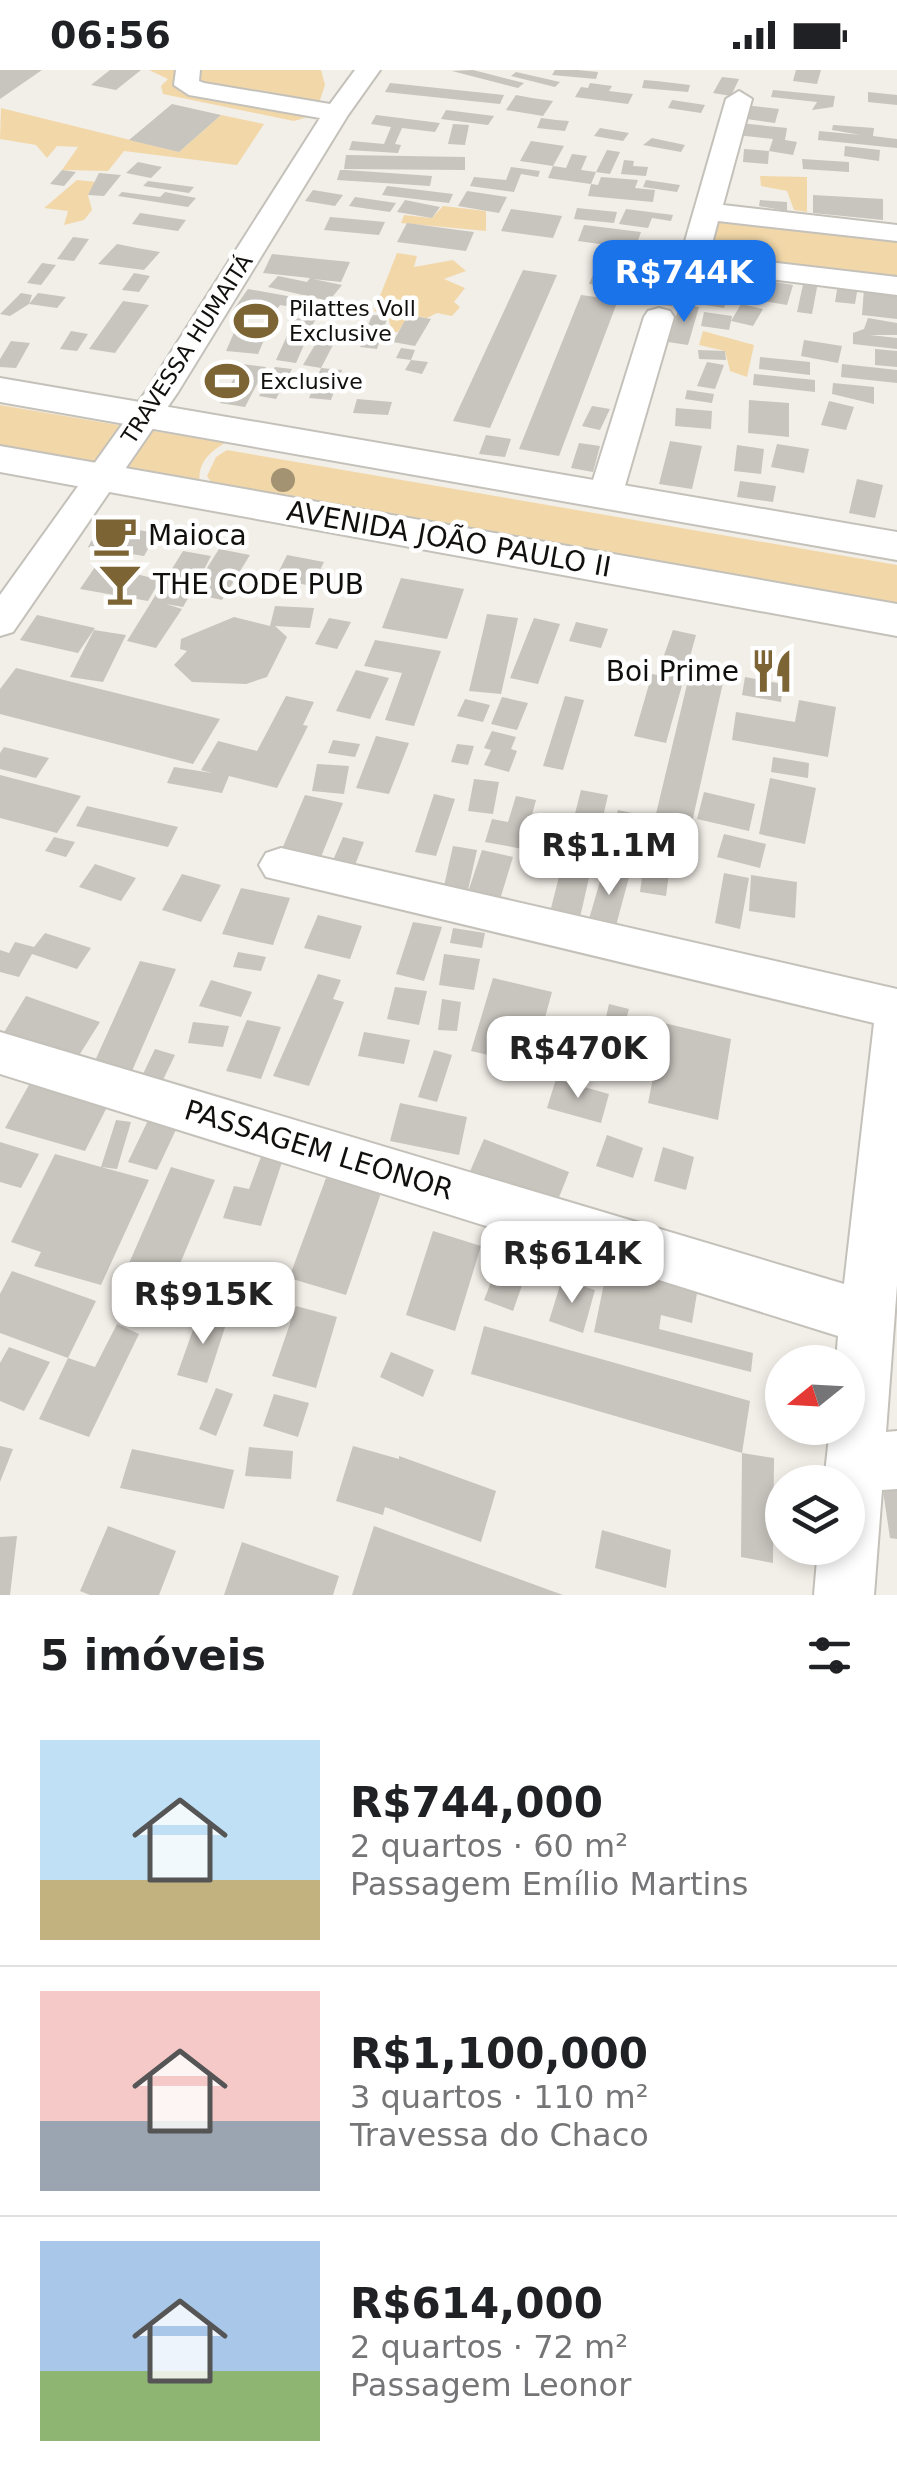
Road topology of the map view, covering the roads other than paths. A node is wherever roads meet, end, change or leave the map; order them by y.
1 (188, 70) edge
2 (235, 70) edge
3 (368, 70) edge
4 (278, 80) dead end
5 (220, 94) junction
6 (740, 99) dead end
7 (259, 102) junction
8 (336, 112) junction
9 (708, 212) junction
10 (897, 233) edge
11 (897, 286) edge
12 (659, 317) dead end
13 (4, 391) edge
14 (146, 416) junction
15 (0, 442) edge
16 (320, 446) junction
17 (0, 459) edge
18 (102, 478) junction
19 (605, 496) junction
20 (235, 501) junction
21 (897, 546) edge
22 (897, 620) edge
23 (0, 623) edge
24 (282, 865) dead end
25 (897, 1009) edge
26 (897, 1024) edge
27 (0, 1053) edge
28 (867, 1318) junction
29 (876, 1462) edge
30 (844, 1595) edge

1 - 5 street
2 - 5 street
3 - 8 street, TRAVESSA HUMAITÁ
4 - 7 street
5 - 7 street
6 - 9 street
7 - 8 street
8 - 14 street, TRAVESSA HUMAITÁ
9 - 10 street
9 - 11 street
12 - 19 street
13 - 14 main road
13 - 15 main road
14 - 16 main road
14 - 18 street, TRAVESSA HUMAITÁ
16 - 19 main road
16 - 20 main road
17 - 18 main road, AVENIDA JOÃO PAULO II
18 - 20 main road, AVENIDA JOÃO PAULO II
18 - 23 street, TRAVESSA HUMAITÁ
19 - 21 main road
20 - 22 main road, AVENIDA JOÃO PAULO II
24 - 25 street
26 - 28 street
27 - 28 street, PASSAGEM LEONOR
28 - 29 street
29 - 30 street

